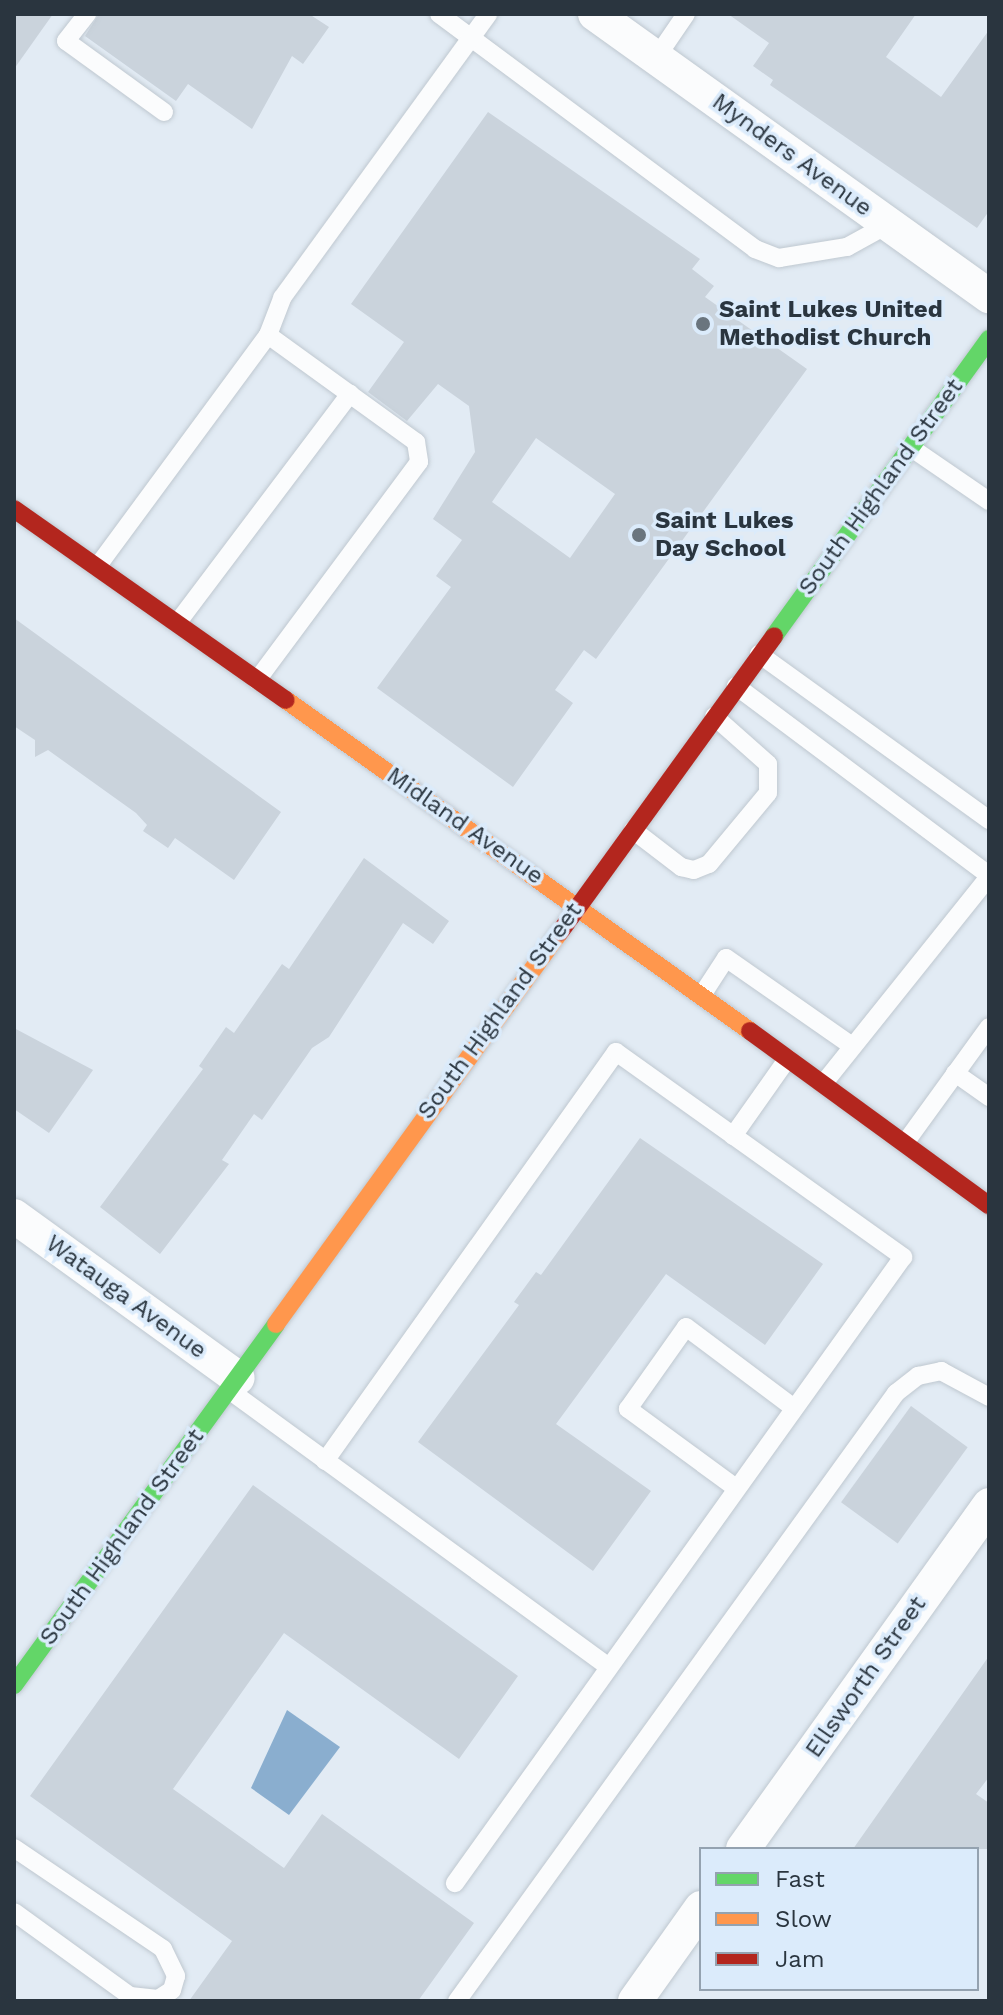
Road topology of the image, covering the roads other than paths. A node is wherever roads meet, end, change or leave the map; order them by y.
1 (87, 14) edge
2 (439, 14) edge
3 (488, 14) edge
4 (595, 14) edge
5 (686, 14) edge
6 (472, 37) junction
7 (656, 58) junction
8 (164, 112) dead end
9 (889, 224) junction
10 (989, 296) edge
11 (268, 335) junction
12 (989, 339) edge
13 (350, 394) junction
14 (910, 447) junction
15 (989, 501) edge
16 (14, 509) edge
17 (97, 567) junction
18 (178, 622) junction
19 (759, 654) junction
20 (257, 680) junction
21 (736, 686) junction
22 (714, 716) junction
23 (989, 820) edge
24 (632, 829) junction
25 (989, 876) edge
26 (576, 904) junction
27 (702, 995) junction
28 (989, 1027) edge
29 (852, 1046) junction
30 (788, 1058) junction
31 (955, 1073) junction
32 (823, 1084) junction
33 (989, 1097) edge
34 (733, 1136) junction
35 (905, 1143) junction
36 (989, 1205) edge
37 (14, 1216) edge
38 (233, 1384) junction
39 (989, 1397) edge
40 (794, 1408) junction
41 (325, 1461) junction
42 (736, 1488) junction
43 (989, 1505) edge
44 (607, 1666) junction
45 (14, 1685) edge
46 (744, 1847) edge
47 (14, 1848) edge
48 (455, 1883) dead end
49 (699, 1911) edge
50 (14, 1912) edge
51 (457, 2001) edge
52 (635, 2001) edge

1 - 8 lane
2 - 6 lane
3 - 6 lane
4 - 7 street, Mynders Avenue
5 - 7 lane
6 - 9 lane
6 - 11 lane
7 - 9 street, Mynders Avenue
9 - 10 street, Mynders Avenue
11 - 13 lane
11 - 17 lane
12 - 14 main road, South Highland Street
13 - 18 lane
13 - 20 lane
14 - 15 lane
14 - 19 main road, South Highland Street
16 - 17 main road, Midland Avenue
17 - 18 main road, Midland Avenue
18 - 20 main road, Midland Avenue
19 - 21 main road, South Highland Street
19 - 23 lane
20 - 26 main road, Midland Avenue
21 - 22 main road, South Highland Street
21 - 25 lane
22 - 24 main road, South Highland Street
22 - 24 lane
24 - 26 main road, South Highland Street
25 - 29 lane
26 - 27 main road, Midland Avenue
26 - 38 main road, South Highland Street
27 - 29 lane
27 - 30 main road, Midland Avenue
28 - 31 lane
29 - 32 lane
30 - 32 main road, Midland Avenue
30 - 34 lane
31 - 33 lane
31 - 35 lane
32 - 35 main road, Midland Avenue
34 - 40 lane
34 - 41 lane
35 - 36 main road, Midland Avenue
37 - 38 street, Watauga Avenue
38 - 41 lane
38 - 45 main road, South Highland Street
39 - 51 lane
40 - 42 lane
40 - 42 lane
41 - 44 lane
42 - 44 lane
43 - 46 street, Ellsworth Street
44 - 48 lane
47 - 50 lane
49 - 52 street

